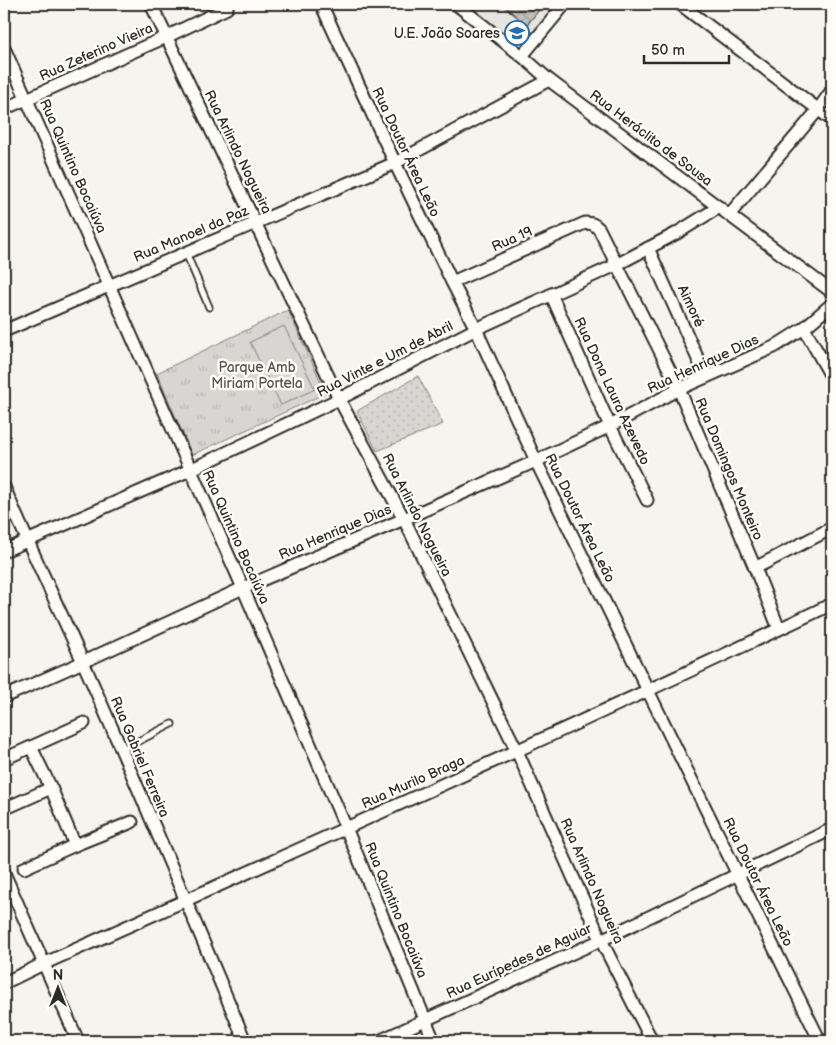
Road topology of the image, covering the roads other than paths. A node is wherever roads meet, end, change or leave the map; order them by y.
1 (151, 4) edge
2 (321, 4) edge
3 (456, 4) edge
4 (564, 4) edge
5 (680, 4) edge
6 (227, 8) dead end
7 (166, 37) junction
8 (4, 48) edge
9 (522, 56) junction
10 (549, 80) junction
11 (832, 90) edge
12 (26, 99) junction
13 (4, 109) edge
14 (818, 110) junction
15 (832, 120) edge
16 (394, 163) junction
17 (719, 207) junction
18 (729, 215) junction
19 (255, 223) junction
20 (585, 223) joint
21 (648, 248) junction
22 (186, 253) junction
23 (616, 265) junction
24 (452, 282) junction
25 (109, 286) junction
26 (832, 292) edge
27 (551, 294) junction
28 (832, 304) edge
29 (209, 307) dead end
30 (804, 328) junction
31 (476, 329) junction
32 (4, 331) edge
33 (706, 377) junction
34 (832, 378) edge
35 (679, 389) junction
36 (339, 399) junction
37 (610, 426) junction
38 (536, 461) junction
39 (190, 470) junction
40 (4, 487) edge
41 (647, 500) dead end
42 (404, 519) junction
43 (832, 528) edge
44 (27, 541) junction
45 (4, 552) edge
46 (755, 568) junction
47 (243, 588) junction
48 (832, 604) edge
49 (779, 630) junction
50 (83, 662) junction
51 (648, 691) junction
52 (4, 697) edge
53 (84, 723) dead end
54 (172, 724) dead end
55 (31, 747) junction
56 (121, 750) junction
57 (517, 751) junction
58 (4, 759) edge
59 (51, 788) junction
60 (4, 809) edge
61 (132, 822) dead end
62 (346, 828) junction
63 (832, 829) edge
64 (75, 845) junction
65 (24, 868) dead end
66 (4, 872) edge
67 (738, 875) junction
68 (186, 900) junction
69 (601, 940) junction
70 (43, 964) junction
71 (4, 983) edge
72 (425, 1021) junction
73 (78, 1041) edge
74 (245, 1041) edge
75 (380, 1041) edge
76 (434, 1041) edge
77 (652, 1041) edge
78 (820, 1041) edge

1 - 7 street, Rua Arlindo Nogueira
2 - 16 street, Rua Doutor Área Leão
3 - 9 street, Rua Heráclito de Sousa
4 - 9 street
5 - 14 street
6 - 7 street, Rua Zeferino Vieira
7 - 12 street, Rua Zeferino Vieira
7 - 19 street, Rua Arlindo Nogueira
8 - 12 street, Rua Quintino Bocaiúva
9 - 10 street, Rua Heráclito de Sousa
10 - 16 street, Rua Manoel da Paz
10 - 17 street, Rua Heráclito de Sousa
11 - 14 street
12 - 13 street, Rua Zeferino Vieira
12 - 25 street, Rua Quintino Bocaiúva
14 - 15 street
14 - 18 street
16 - 19 street, Rua Manoel da Paz
16 - 24 street, Rua Doutor Área Leão
17 - 18 street, Rua Heráclito de Sousa
17 - 21 street, Rua Vinte e Um de Abril
18 - 26 street, Rua Heráclito de Sousa
19 - 22 street, Rua Manoel da Paz
19 - 36 street, Rua Arlindo Nogueira
20 - 23 street, Rua Domingos Monteiro
20 - 24 street, Rua 19
21 - 23 street, Rua Vinte e Um de Abril
21 - 33 street, Aimoré
22 - 25 street, Rua Manoel da Paz
22 - 29 lane
23 - 27 street, Rua Vinte e Um de Abril
23 - 35 street, Rua Domingos Monteiro
24 - 31 street, Rua Doutor Área Leão
25 - 32 street, Rua Manoel da Paz
25 - 39 street, Rua Quintino Bocaiúva
27 - 31 street, Rua Vinte e Um de Abril
27 - 37 street, Rua Dona Laura Azevedo
28 - 30 street, Rua Henrique Dias
30 - 33 street, Rua Henrique Dias
30 - 34 street
31 - 36 street, Rua Vinte e Um de Abril
31 - 38 street, Rua Doutor Área Leão
33 - 35 street, Rua Henrique Dias
35 - 37 street, Rua Henrique Dias
35 - 46 street, Rua Domingos Monteiro
36 - 39 street, Rua Vinte e Um de Abril
36 - 42 street, Rua Arlindo Nogueira
37 - 38 street, Rua Henrique Dias
37 - 41 street, Rua Dona Laura Azevedo
38 - 42 street, Rua Henrique Dias
38 - 51 street, Rua Doutor Área Leão
39 - 44 street, Rua Vinte e Um de Abril
39 - 47 street, Rua Quintino Bocaiúva
40 - 44 street, Rua Gabriel Ferreira
42 - 47 street, Rua Henrique Dias
42 - 57 street, Rua Arlindo Nogueira
43 - 46 street
44 - 45 street, Rua Vinte e Um de Abril
44 - 50 street, Rua Gabriel Ferreira
46 - 49 street, Rua Domingos Monteiro
47 - 50 street, Rua Henrique Dias
47 - 62 street, Rua Quintino Bocaiúva
48 - 49 street, Rua Murilo Braga
49 - 51 street, Rua Murilo Braga
50 - 52 street, Rua Henrique Dias
50 - 56 street, Rua Gabriel Ferreira
51 - 57 street, Rua Murilo Braga
51 - 67 street, Rua Doutor Área Leão
53 - 55 street
54 - 56 lane
55 - 58 street
55 - 59 street
56 - 68 street, Rua Gabriel Ferreira
57 - 62 street, Rua Murilo Braga
57 - 69 street, Rua Arlindo Nogueira
59 - 60 street
59 - 64 street
61 - 64 street
62 - 68 street, Rua Murilo Braga
62 - 72 street, Rua Quintino Bocaiúva
63 - 67 street, Rua Eurípedes de Aguiar
64 - 65 street
66 - 70 street
67 - 69 street, Rua Eurípedes de Aguiar
67 - 78 street, Rua Doutor Área Leão
68 - 70 street, Rua Murilo Braga
68 - 74 street, Rua Gabriel Ferreira
69 - 72 street, Rua Eurípedes de Aguiar
69 - 77 street, Rua Arlindo Nogueira
70 - 71 street, Rua Murilo Braga
70 - 73 street
72 - 75 street, Rua Eurípedes de Aguiar
72 - 76 street, Rua Quintino Bocaiúva

